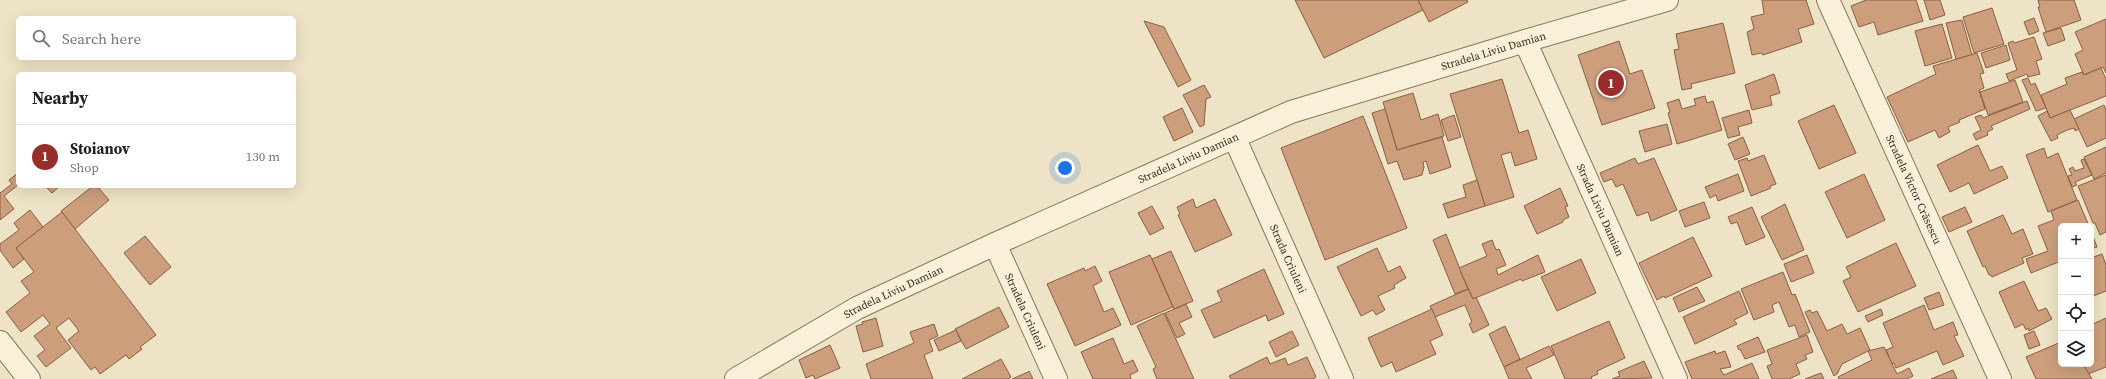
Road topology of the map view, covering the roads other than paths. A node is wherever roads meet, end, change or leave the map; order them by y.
1 (1667, 0) edge
2 (1828, 0) edge
3 (1525, 40) junction
4 (1235, 139) junction
5 (995, 244) junction
6 (0, 342) edge
7 (29, 379) edge
8 (736, 379) edge
9 (1056, 379) edge
10 (1342, 379) edge
11 (1676, 379) edge
12 (2000, 379) edge

1 - 3 street, Stradela Liviu Damian
2 - 12 street, Stradela Victor Crăsescu
3 - 4 street, Stradela Liviu Damian
3 - 11 street, Strada Liviu Damian
4 - 5 street, Stradela Liviu Damian
4 - 10 street, Strada Criuleni
5 - 8 street, Stradela Liviu Damian
5 - 9 street, Stradela Criuleni
6 - 7 street

